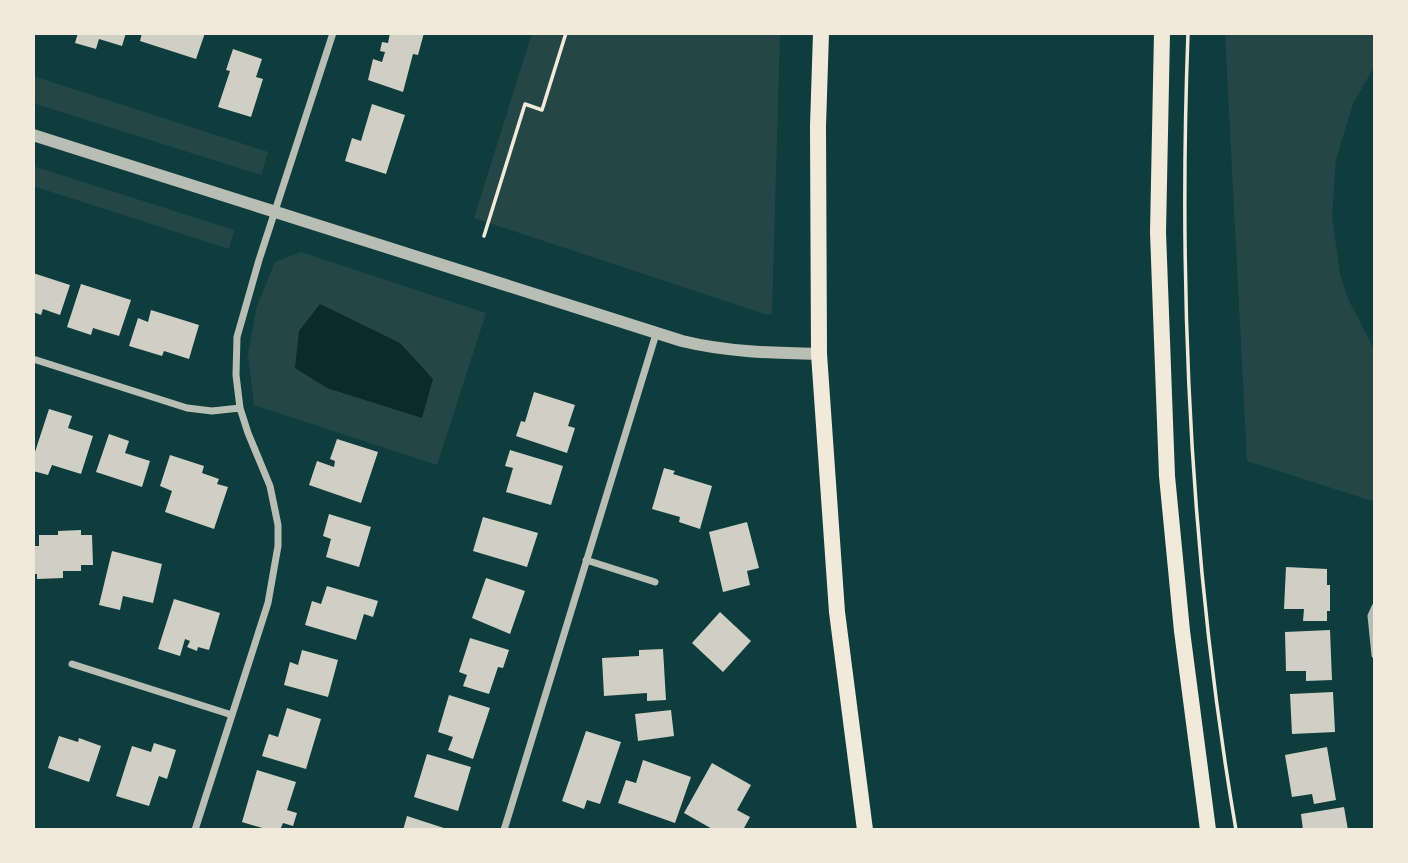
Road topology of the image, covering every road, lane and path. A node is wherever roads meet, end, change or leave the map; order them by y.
1 (333, 33) edge
2 (566, 33) edge
3 (821, 33) edge
4 (1162, 33) edge
5 (1188, 33) edge
6 (33, 135) edge
7 (275, 211) junction
8 (484, 236) dead end
9 (656, 334) junction
10 (819, 354) junction
11 (33, 359) edge
12 (240, 408) junction
13 (586, 560) junction
14 (655, 582) dead end
15 (1375, 607) edge
16 (1375, 655) edge
17 (72, 664) dead end
18 (232, 715) junction
19 (505, 829) edge
20 (195, 830) edge
21 (865, 830) edge
22 (1208, 830) edge
23 (1236, 830) edge

1 - 7 street
2 - 8 path
3 - 10 highway
4 - 22 highway
5 - 23 path
6 - 7 street
7 - 9 street
7 - 12 street
9 - 10 street
9 - 13 street
10 - 21 highway
11 - 12 street
12 - 18 street
13 - 14 street
13 - 19 street
15 - 16 street
17 - 18 street
18 - 20 street

